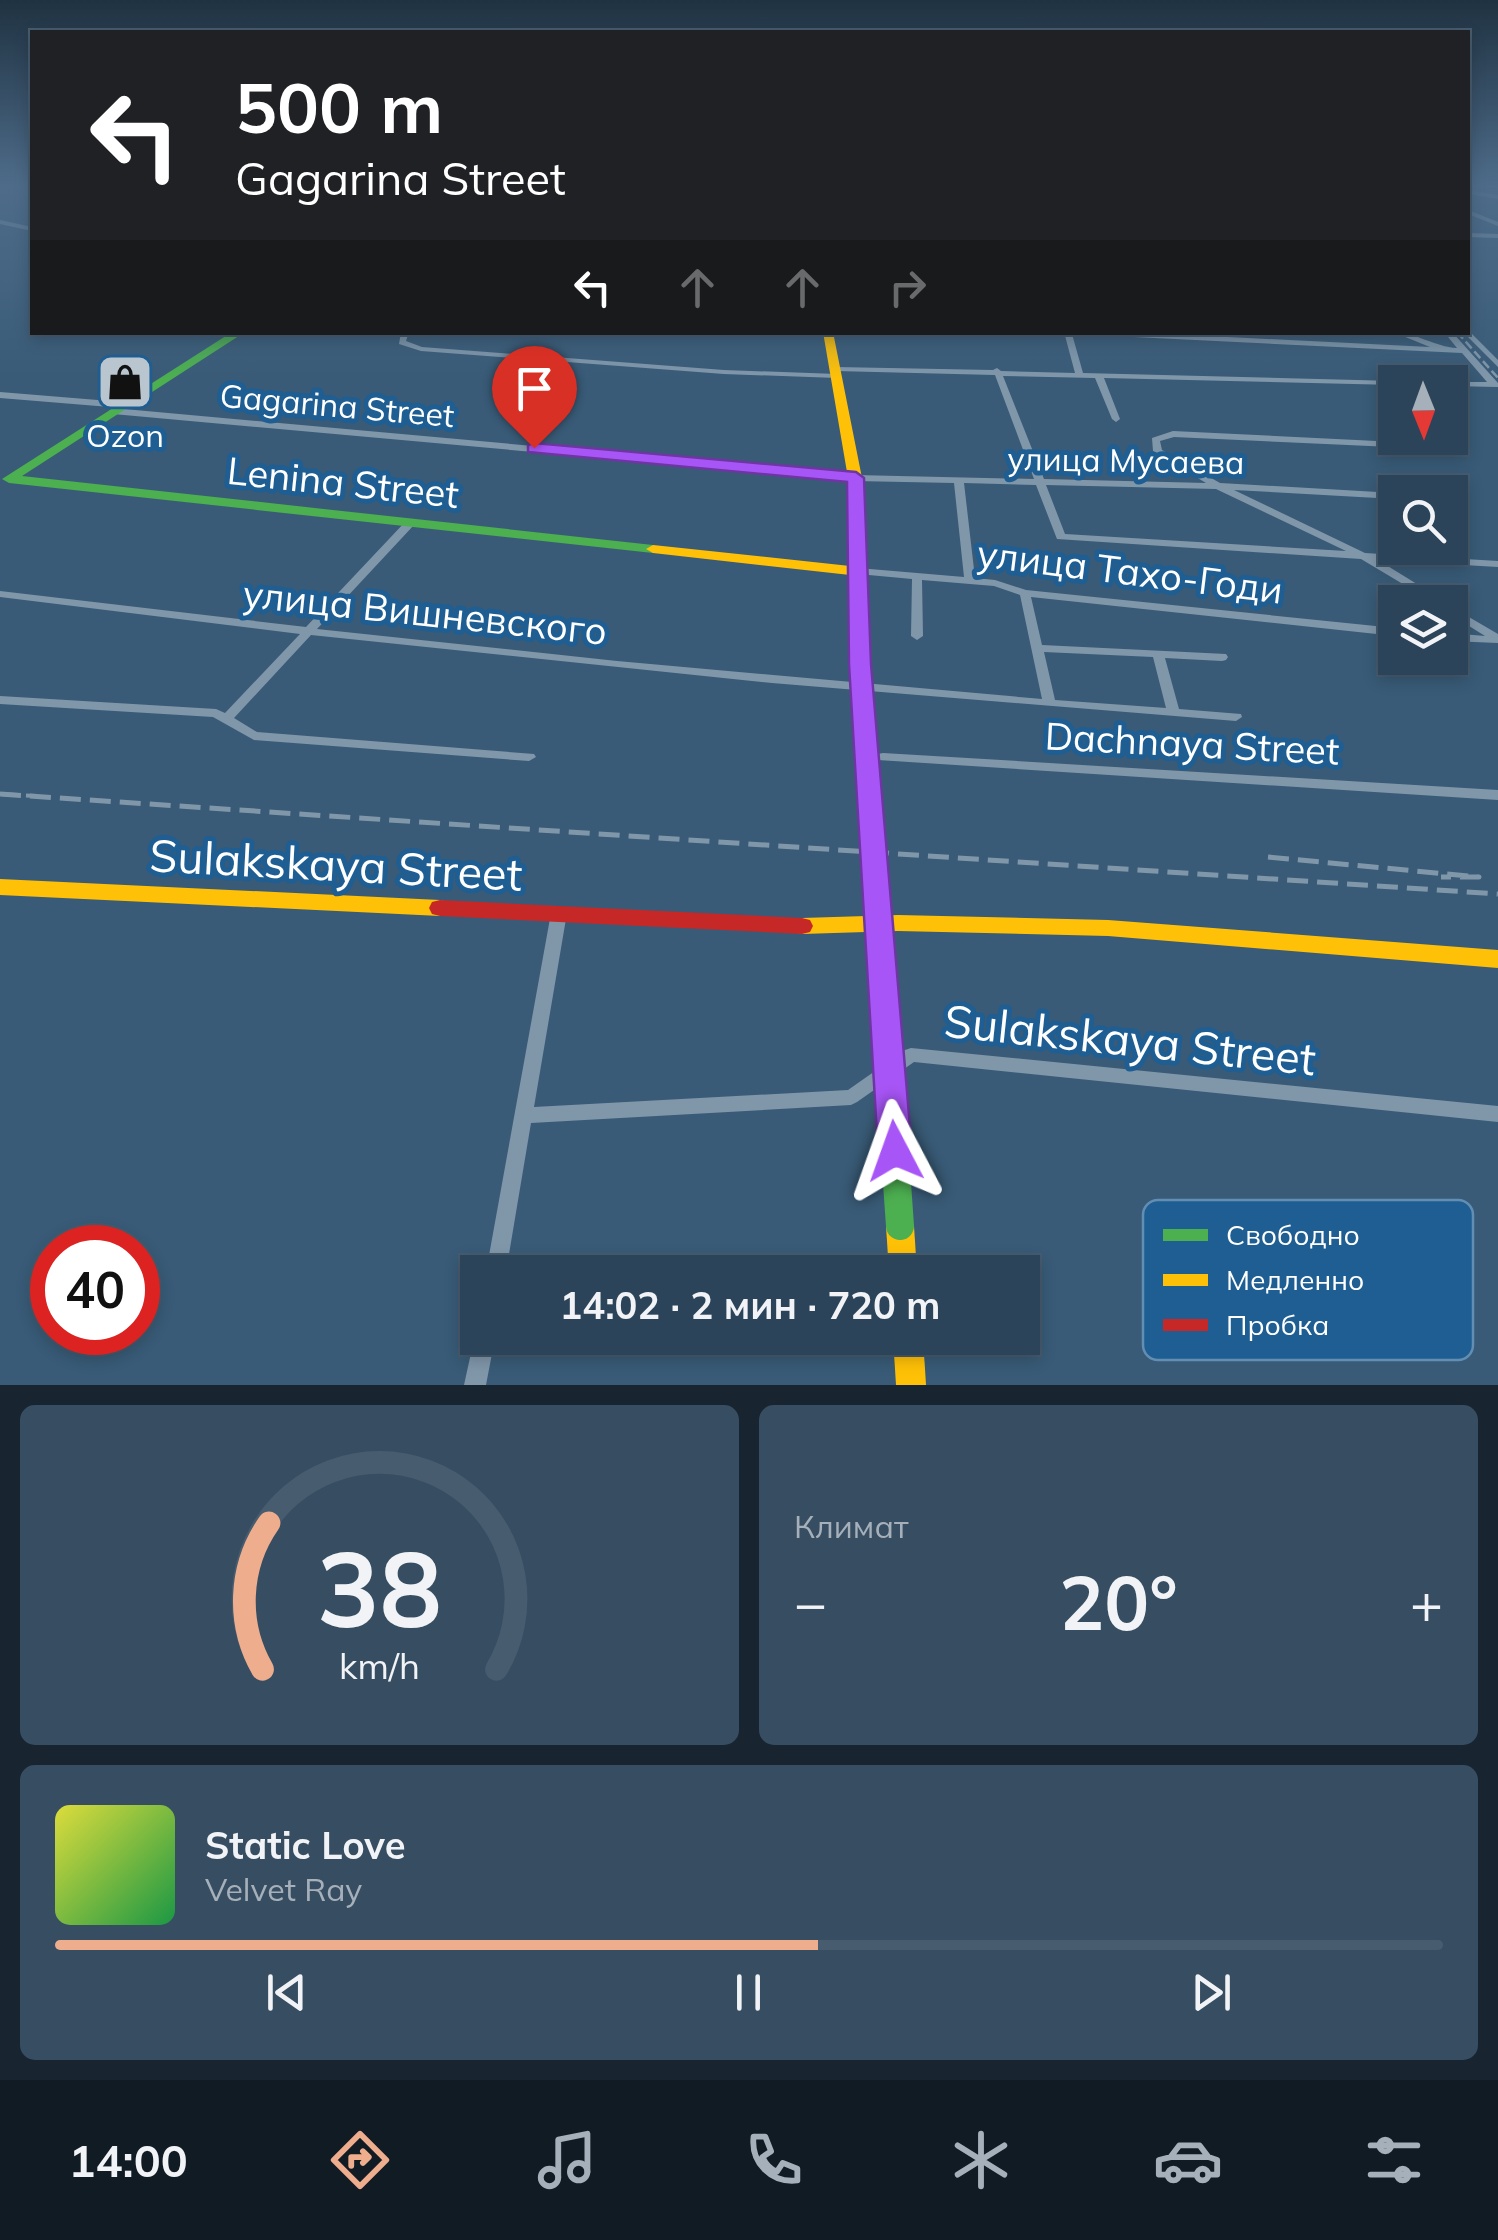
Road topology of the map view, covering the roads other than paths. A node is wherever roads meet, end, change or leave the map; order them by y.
1 (404, 335) edge
2 (829, 335) edge
3 (1070, 335) edge
4 (1128, 335) edge
5 (1406, 335) edge
6 (1449, 335) edge
7 (1469, 335) edge
8 (223, 338) edge
9 (1461, 352) junction
10 (1498, 365) edge
11 (997, 370) junction
12 (836, 373) junction
13 (1079, 374) junction
14 (1098, 374) junction
15 (1378, 382) edge
16 (1468, 384) edge
17 (1496, 385) edge
18 (0, 395) edge
19 (117, 408) junction
20 (1116, 418) dead end
21 (1378, 444) edge
22 (856, 478) junction
23 (3, 480) edge
24 (959, 482) junction
25 (1042, 484) junction
26 (1218, 486) junction
27 (1378, 495) edge
28 (410, 523) junction
29 (1366, 557) junction
30 (1498, 564) edge
31 (858, 570) junction
32 (917, 576) junction
33 (970, 581) junction
34 (1412, 585) edge
35 (1026, 593) junction
36 (0, 594) edge
37 (1468, 621) edge
38 (1378, 630) edge
39 (307, 632) junction
40 (918, 636) dead end
41 (1468, 638) edge
42 (1498, 640) edge
43 (1037, 648) junction
44 (1158, 654) junction
45 (1222, 657) dead end
46 (0, 700) edge
47 (1048, 701) junction
48 (1174, 713) junction
49 (1236, 717) dead end
50 (226, 718) junction
51 (529, 757) dead end
52 (882, 757) dead end
53 (1498, 795) edge
54 (0, 888) edge
55 (559, 913) junction
56 (1498, 959) edge
57 (527, 1114) junction
58 (1498, 1114) edge
59 (499, 1255) edge
60 (902, 1255) edge
61 (480, 1355) edge
62 (909, 1355) edge
63 (474, 1385) edge
64 (911, 1385) edge

1 - 12 street
2 - 12 street
3 - 13 street
4 - 9 street
5 - 9 street
6 - 9 street
7 - 10 street
8 - 19 street
9 - 17 street
11 - 12 street
11 - 13 street
11 - 25 street
12 - 22 street
13 - 14 street
14 - 15 street
14 - 20 street
16 - 17 street
18 - 19 street, Gagarina Street
19 - 22 street, Gagarina Street
19 - 23 street
21 - 26 street
22 - 24 street, улица Мусаева
22 - 31 street
23 - 28 street, Lenina Street
24 - 25 street, улица Мусаева
24 - 33 street
25 - 26 street, улица Мусаева
25 - 29 street
26 - 27 street, улица Мусаева
26 - 29 street
28 - 31 street, Lenina Street
28 - 39 street
29 - 30 street
29 - 34 street
31 - 32 street, улица Тахо-Годи
31 - 60 street, bridge
32 - 33 street, улица Тахо-Годи
32 - 40 street
33 - 35 street, улица Тахо-Годи
35 - 38 street, улица Тахо-Годи
35 - 43 street
36 - 39 street, улица Вишневского
37 - 42 street
39 - 47 street, улица Вишневского
39 - 50 street
41 - 42 street
43 - 44 street
43 - 47 street
44 - 45 street
44 - 48 street
46 - 50 street
47 - 48 street, улица Вишневского
48 - 49 street, улица Вишневского
50 - 51 street
52 - 53 street, Dachnaya Street
54 - 55 street, Sulakskaya Street
55 - 56 street, Sulakskaya Street
55 - 57 street
57 - 58 street, Sulakskaya Street
57 - 59 street
61 - 63 street
62 - 64 street

